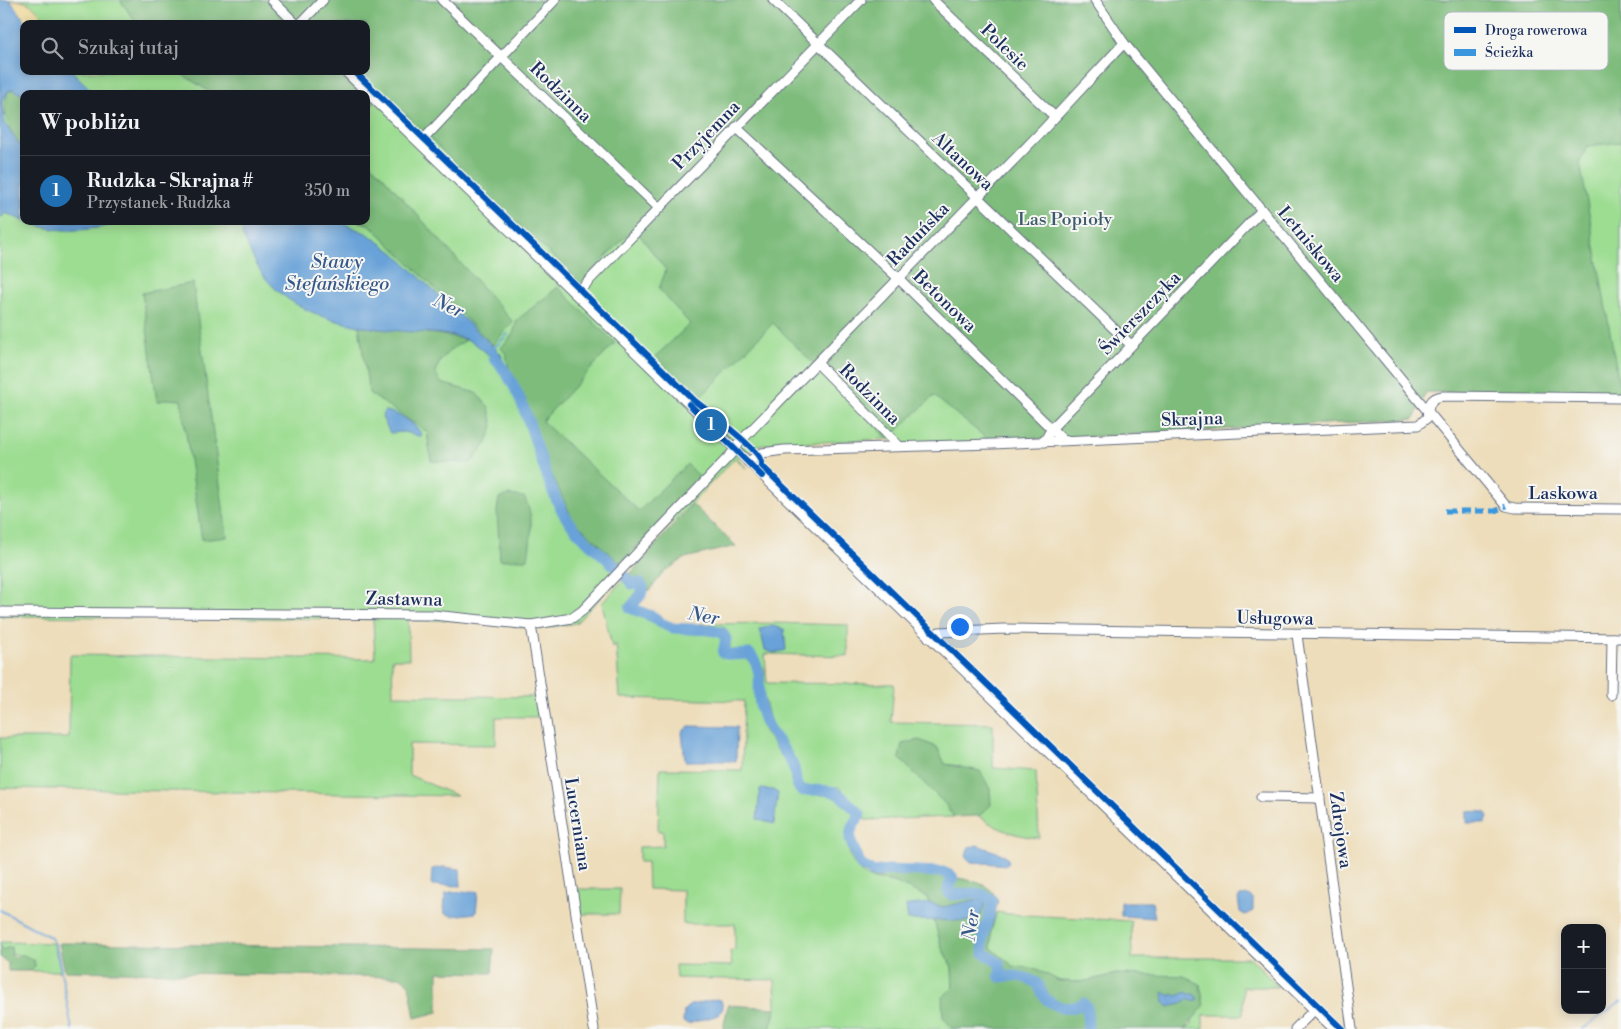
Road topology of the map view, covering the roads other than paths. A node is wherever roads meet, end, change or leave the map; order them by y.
1 (272, 0) edge
2 (323, 0) edge
3 (442, 0) edge
4 (555, 0) edge
5 (773, 0) edge
6 (861, 0) edge
7 (933, 0) edge
8 (1095, 0) edge
9 (294, 20) edge
10 (302, 20) edge
11 (818, 43) junction
12 (1124, 43) junction
13 (501, 56) junction
14 (350, 75) edge
15 (366, 90) edge
16 (370, 94) edge
17 (1056, 117) junction
18 (736, 127) junction
19 (420, 143) junction
20 (977, 196) junction
21 (658, 207) junction
22 (1262, 210) junction
23 (898, 278) junction
24 (576, 294) junction
25 (1131, 345) junction
26 (818, 364) junction
27 (1621, 398) edge
28 (1428, 410) junction
29 (1052, 428) junction
30 (1063, 440) junction
31 (1044, 442) junction
32 (899, 446) junction
33 (735, 449) junction
34 (748, 462) junction
35 (1506, 506) joint
36 (1621, 509) edge
37 (0, 612) edge
38 (531, 625) junction
39 (1298, 635) junction
40 (929, 638) junction
41 (1617, 638) edge
42 (1612, 695) dead end
43 (1261, 797) dead end
44 (1320, 798) junction
45 (1314, 1010) junction
46 (594, 1029) edge
47 (1295, 1029) edge
48 (1334, 1029) edge
49 (1352, 1029) edge

1 - 9 street
2 - 10 street
3 - 13 street, Rodzinna
4 - 13 street
5 - 11 street, Altanowa
6 - 11 street, Przyjemna
7 - 17 street, Polesie
8 - 12 street, Letniskowa
11 - 18 street, Przyjemna
11 - 20 street, Altanowa
12 - 17 street, Raduńska
12 - 22 street, Letniskowa
13 - 19 street
13 - 21 street, Rodzinna
14 - 15 street
16 - 19 street
17 - 20 street, Raduńska
18 - 21 street, Przyjemna
18 - 23 street, Betonowa
19 - 24 street
20 - 23 street, Raduńska
20 - 25 street, Altanowa
21 - 24 street, Przyjemna
22 - 25 street, Świerszczyka
22 - 28 street, Letniskowa
23 - 26 street, Raduńska
23 - 29 street, Betonowa
24 - 33 street
25 - 29 street, Świerszczyka
26 - 32 street, Rodzinna
26 - 33 street, Raduńska
27 - 28 street, Skrajna
28 - 30 street, Skrajna
28 - 35 street, Letniskowa
29 - 30 street, Betonowa
29 - 31 street, Świerszczyka
30 - 31 street, Skrajna
31 - 32 street, Skrajna
32 - 34 street, Skrajna
33 - 34 street
33 - 38 street, Zastawna
34 - 40 street
35 - 36 street, Laskowa
37 - 38 street, Zastawna
38 - 46 street, Lucerniana
39 - 40 street, Usługowa
39 - 41 street, Usługowa
39 - 44 street, Zdrojowa
40 - 45 street
41 - 42 street
43 - 44 street
44 - 49 street, Zdrojowa
45 - 47 street
45 - 48 street

